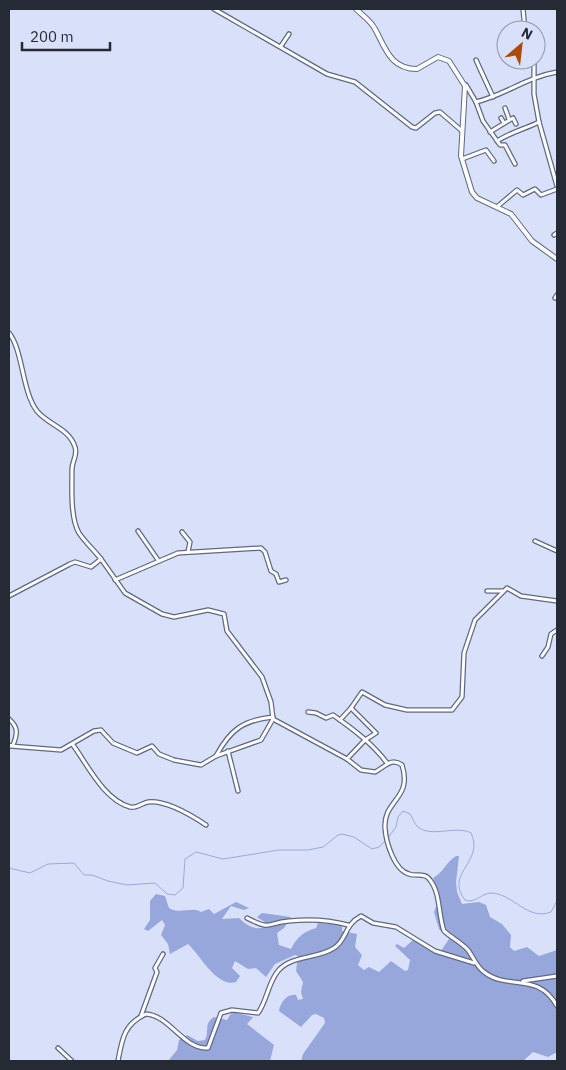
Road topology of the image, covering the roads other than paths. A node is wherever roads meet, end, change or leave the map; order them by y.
1 (214, 9) edge
2 (356, 9) edge
3 (289, 34) dead end
4 (281, 46) junction
5 (476, 60) dead end
6 (533, 70) edge
7 (557, 72) edge
8 (533, 79) junction
9 (463, 81) junction
10 (493, 97) junction
11 (476, 102) junction
12 (504, 108) dead end
13 (501, 118) dead end
14 (509, 119) junction
15 (539, 122) junction
16 (504, 123) junction
17 (516, 124) dead end
18 (463, 132) junction
19 (490, 132) junction
20 (497, 141) junction
21 (462, 159) junction
22 (494, 161) dead end
23 (515, 164) dead end
24 (557, 187) edge
25 (498, 206) junction
26 (557, 259) edge
27 (9, 332) edge
28 (138, 531) dead end
29 (182, 532) dead end
30 (535, 541) dead end
31 (557, 550) edge
32 (188, 552) junction
33 (101, 559) junction
34 (158, 560) junction
35 (115, 580) junction
36 (286, 580) dead end
37 (487, 591) dead end
38 (503, 591) junction
39 (9, 596) edge
40 (557, 601) edge
41 (557, 630) edge
42 (542, 656) dead end
43 (352, 708) junction
44 (308, 712) dead end
45 (9, 718) edge
46 (273, 718) junction
47 (340, 720) junction
48 (365, 740) junction
49 (73, 745) junction
50 (10, 746) edge
51 (228, 751) junction
52 (216, 756) junction
53 (347, 759) junction
54 (387, 763) junction
55 (238, 790) dead end
56 (206, 825) dead end
57 (247, 918) dead end
58 (348, 925) junction
59 (163, 954) dead end
60 (477, 964) junction
61 (557, 976) edge
62 (520, 982) junction
63 (557, 1006) edge
64 (141, 1016) junction
65 (58, 1048) dead end
66 (72, 1061) edge
67 (118, 1061) edge

1 - 4 street
2 - 9 street
3 - 4 street
4 - 18 street
5 - 10 street
6 - 8 street
7 - 8 street
8 - 10 street
8 - 15 street
9 - 11 street
9 - 18 street
10 - 11 street
11 - 19 street
12 - 14 street
13 - 16 street
14 - 16 street
14 - 17 street
15 - 20 street
15 - 24 street
16 - 19 street
18 - 21 street
19 - 20 street
20 - 23 street
21 - 22 street
21 - 25 street
24 - 25 street
25 - 26 street
27 - 33 street
28 - 34 street
29 - 32 street
30 - 31 street
32 - 34 street
32 - 36 street
33 - 35 street
33 - 39 street
34 - 35 street
35 - 46 street
37 - 38 street
38 - 40 street
38 - 43 street
41 - 42 street
43 - 47 street
43 - 48 street
44 - 47 street
45 - 50 street
46 - 51 street
46 - 52 street
46 - 53 street
47 - 48 street
48 - 53 street
48 - 54 street
49 - 50 street
49 - 52 street
49 - 56 street
51 - 52 street
51 - 55 street
53 - 54 street
54 - 60 street
57 - 58 street
58 - 60 street
58 - 64 street
59 - 64 street
60 - 62 street
61 - 62 street
62 - 63 street
64 - 67 street
65 - 66 street

